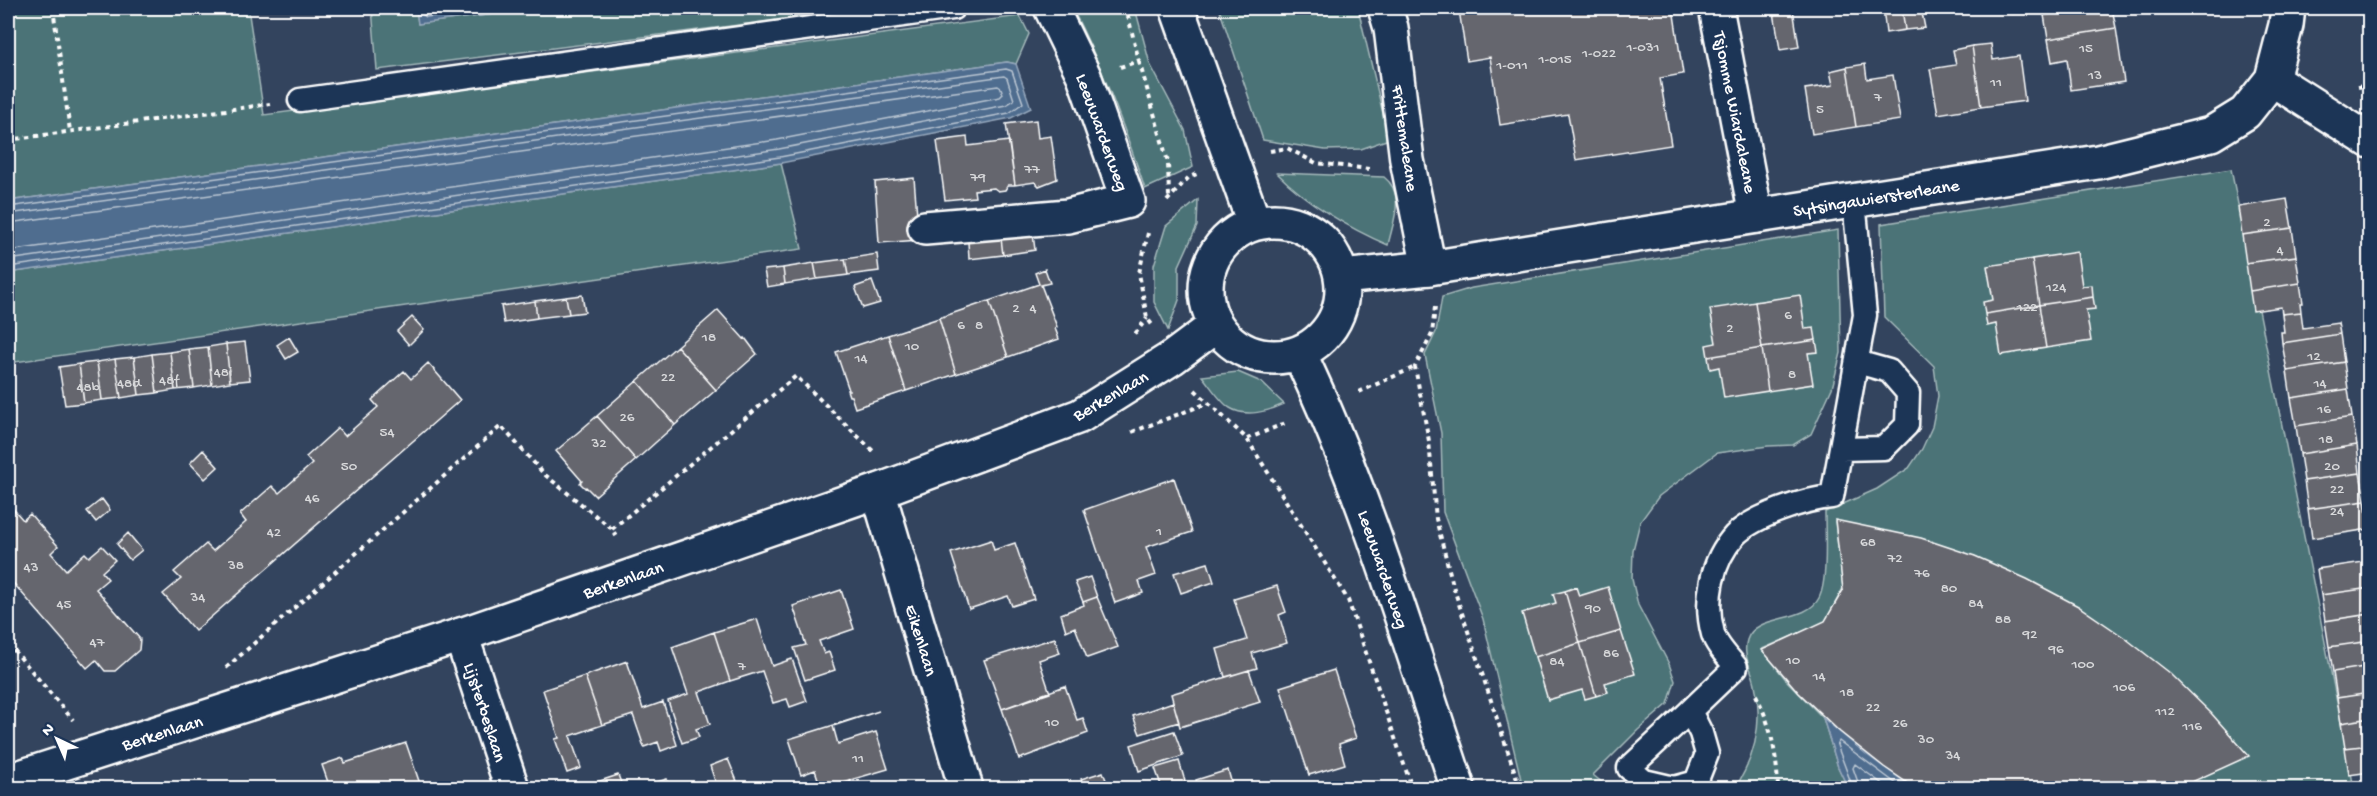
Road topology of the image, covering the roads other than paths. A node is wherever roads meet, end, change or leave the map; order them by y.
1 (953, 8) edge
2 (1051, 8) edge
3 (1177, 8) edge
4 (1385, 8) edge
5 (1716, 8) edge
6 (2288, 8) edge
7 (2272, 80) junction
8 (300, 100) road end
9 (2370, 141) edge
10 (1854, 201) junction
11 (1756, 216) junction
12 (1254, 223) junction
13 (925, 228) dead end
14 (1429, 268) junction
15 (1342, 277) junction
16 (1215, 326) junction
17 (1299, 353) junction
18 (1857, 362) junction
19 (1841, 449) junction
20 (878, 491) junction
21 (461, 635) junction
22 (1690, 711) junction
23 (8, 781) edge
24 (512, 789) edge
25 (966, 789) edge
26 (1458, 789) edge
27 (1674, 789) edge

1 - 8 lane
2 - 13 main road, Leeuwarderweg
3 - 12 main road
4 - 14 main road, Frittemaleane
5 - 11 main road, Tsjomme Wiardaleane
6 - 7 main road
7 - 9 main road
7 - 10 main road, Sytsingawiersterleane
10 - 11 main road, Sytsingawiersterleane
10 - 18 lane
11 - 14 main road, Sytsingawiersterleane
12 - 15 main road
12 - 16 main road
14 - 15 main road, Sytsingawiersterleane
15 - 17 main road
16 - 17 main road
16 - 20 main road, Berkenlaan
17 - 26 main road, Leeuwarderweg
18 - 19 lane
18 - 19 lane
19 - 22 lane
20 - 21 main road, Berkenlaan
20 - 25 main road, Eikenlaan
21 - 23 main road, Berkenlaan
21 - 24 main road, Lijsterbeslaan
22 - 27 lane
22 - 27 lane

